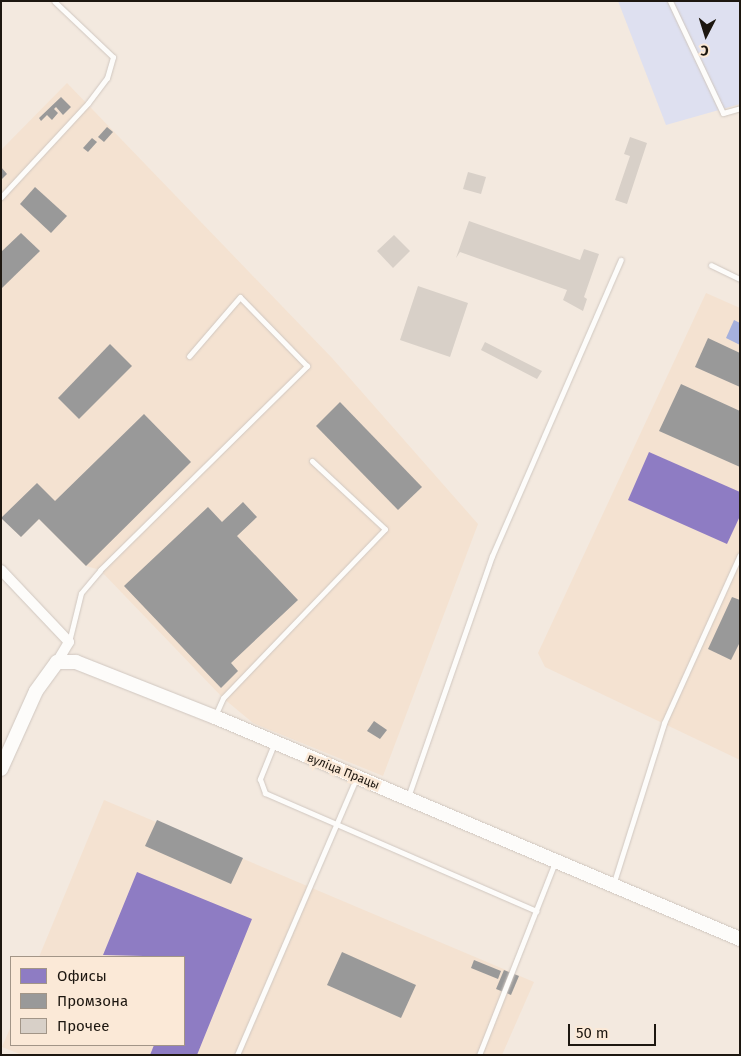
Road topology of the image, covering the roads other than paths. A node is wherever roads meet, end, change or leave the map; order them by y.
1 (54, 1) edge
2 (670, 1) edge
3 (740, 108) edge
4 (1, 197) edge
5 (621, 260) dead end
6 (711, 265) dead end
7 (740, 279) edge
8 (189, 356) dead end
9 (312, 461) dead end
10 (740, 555) edge
11 (1, 570) edge
12 (69, 642) junction
13 (57, 662) junction
14 (215, 717) junction
15 (274, 743) junction
16 (1, 769) edge
17 (356, 778) junction
18 (408, 798) junction
19 (337, 824) junction
20 (555, 861) junction
21 (613, 886) junction
22 (536, 911) junction
23 (740, 939) edge
24 (237, 1055) edge
25 (479, 1055) edge

1 - 4 lane
2 - 3 lane
5 - 18 lane
6 - 7 lane
8 - 12 lane
9 - 14 lane
10 - 21 lane
11 - 12 street
12 - 13 street
13 - 14 street, вуліца Працы
13 - 16 street
14 - 15 street, вуліца Працы
15 - 17 street, вуліца Працы
15 - 19 lane
17 - 18 street, вуліца Працы
17 - 19 lane
18 - 20 street, вуліца Працы
19 - 22 lane
19 - 24 lane
20 - 21 street, вуліца Працы
20 - 22 lane
21 - 23 street, вуліца Працы
22 - 25 lane

